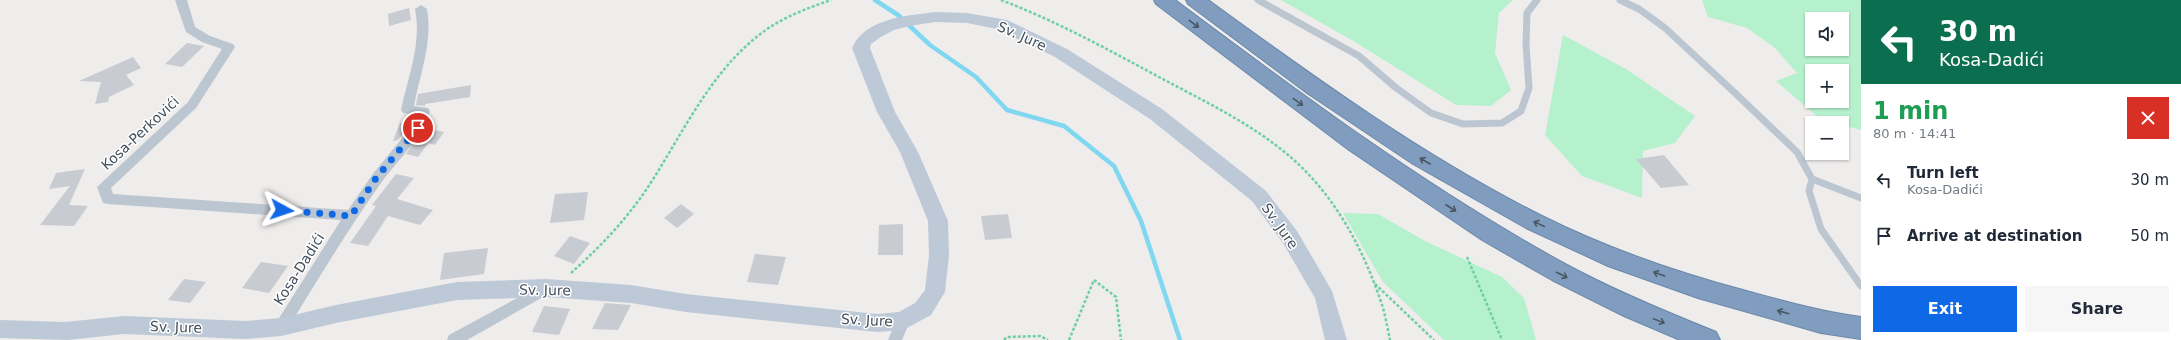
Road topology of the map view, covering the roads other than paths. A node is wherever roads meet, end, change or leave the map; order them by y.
1 (181, 0) edge
2 (1164, 0) edge
3 (1195, 0) edge
4 (1258, 0) edge
5 (1537, 0) edge
6 (1620, 0) edge
7 (421, 9) dead end
8 (1812, 179) junction
9 (1861, 198) edge
10 (351, 216) junction
11 (1861, 286) edge
12 (546, 288) junction
13 (903, 321) junction
14 (281, 327) junction
15 (1861, 328) edge
16 (0, 330) edge
17 (244, 335) edge
18 (454, 340) edge
19 (895, 340) edge
20 (1336, 340) edge
21 (1707, 340) edge

1 - 10 street, Kosa-Perkovići
2 -> 21 highway
15 -> 3 highway
4 - 5 lane
6 - 8 lane
7 - 10 street, Kosa-Dadići
8 - 9 lane
8 - 11 lane
10 - 14 street, Kosa-Dadići
12 - 13 street, Sv. Jure
12 - 14 street, Sv. Jure
12 - 18 street
13 - 19 street
13 - 20 street, Sv. Jure
14 - 17 street, Sv. Jure
16 - 17 street, Sv. Jure

